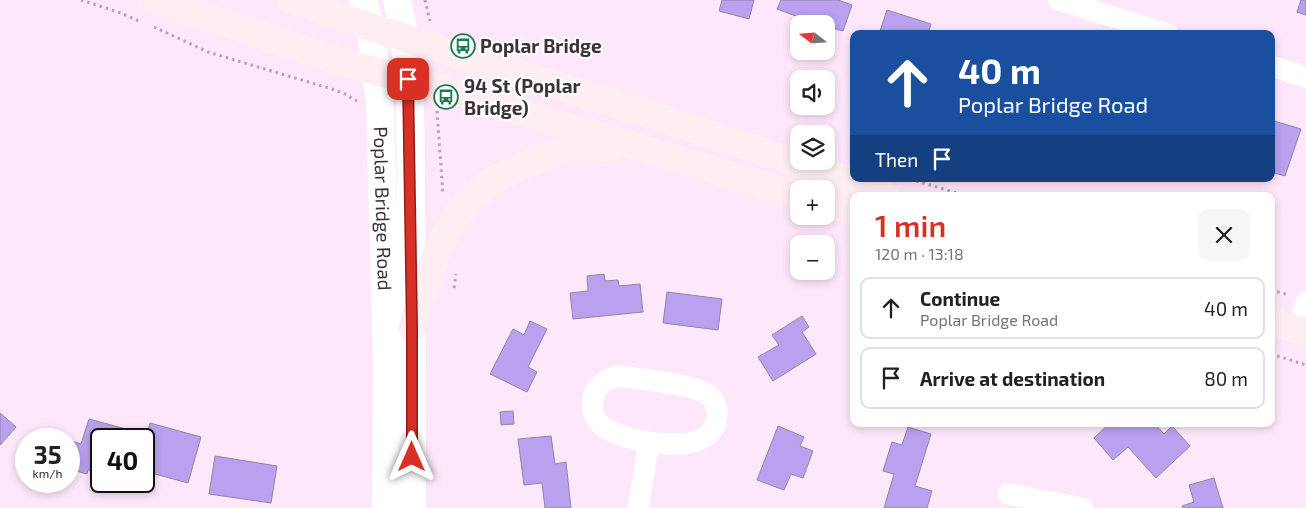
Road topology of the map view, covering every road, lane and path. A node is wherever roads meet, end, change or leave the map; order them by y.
1 (81, 0) edge
2 (152, 0) edge
3 (291, 0) edge
4 (363, 0) edge
5 (397, 0) edge
6 (425, 0) edge
7 (1059, 0) edge
8 (370, 27) junction
9 (1155, 30) edge
10 (404, 37) junction
11 (433, 46) junction
12 (1275, 67) edge
13 (377, 71) junction
14 (1306, 77) edge
15 (408, 79) junction
16 (434, 86) junction
17 (380, 102) junction
18 (656, 153) junction
19 (850, 181) edge
20 (853, 182) edge
21 (920, 182) edge
22 (880, 192) edge
23 (954, 192) edge
24 (790, 193) edge
25 (835, 207) edge
26 (850, 211) edge
27 (452, 223) junction
28 (456, 271) dead end
29 (454, 288) dead end
30 (1306, 302) edge
31 (1275, 323) edge
32 (399, 328) junction
33 (1302, 331) edge
34 (1275, 355) edge
35 (1306, 365) edge
36 (650, 443) junction
37 (1008, 494) dead end
38 (386, 508) edge
39 (412, 508) edge
40 (638, 508) edge
41 (1084, 508) edge

1 - 17 path
2 - 13 main road
3 - 8 main road
4 - 8 street, Poplar Bridge Road
5 - 10 street, Poplar Bridge Road
6 - 11 path
7 - 9 street
8 - 10 main road
8 - 13 street, Poplar Bridge Road
10 - 11 main road
10 - 15 street, Poplar Bridge Road
11 - 19 main road
12 - 14 street
13 - 15 main road
13 - 17 street, Poplar Bridge Road
15 - 16 main road
15 - 32 street, Poplar Bridge Road
16 - 18 main road
16 - 27 path
17 - 32 street, Poplar Bridge Road
18 - 24 main road
18 - 27 main road
20 - 22 main road
21 - 23 path
25 - 26 main road
27 - 32 main road
28 - 29 path
30 - 33 street
31 - 33 main road
32 - 38 street
32 - 39 street
34 - 35 path
36 - 36 street
36 - 40 street
37 - 41 street

